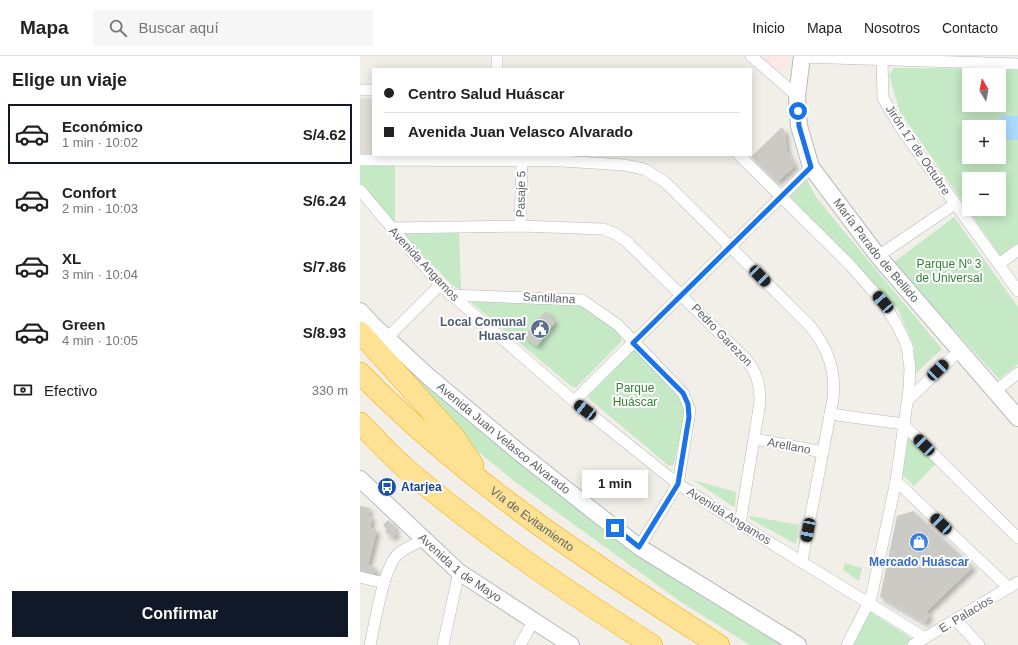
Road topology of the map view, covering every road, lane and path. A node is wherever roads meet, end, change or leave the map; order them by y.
1 (497, 56) edge
2 (751, 56) edge
3 (802, 57) edge
4 (882, 60) junction
5 (1018, 64) edge
6 (497, 68) edge
7 (360, 90) edge
8 (372, 90) edge
9 (797, 96) junction
10 (740, 156) edge
11 (389, 157) edge
12 (562, 158) edge
13 (360, 160) edge
14 (522, 162) junction
15 (811, 167) junction
16 (360, 190) edge
17 (780, 197) junction
18 (955, 204) junction
19 (520, 226) junction
20 (391, 228) junction
21 (730, 245) junction
22 (1018, 250) edge
23 (878, 256) junction
24 (999, 264) junction
25 (440, 285) junction
26 (1018, 291) edge
27 (682, 294) junction
28 (450, 295) junction
29 (360, 311) edge
30 (360, 332) edge
31 (387, 338) junction
32 (633, 343) junction
33 (959, 350) junction
34 (1018, 372) edge
35 (360, 373) edge
36 (994, 392) junction
37 (908, 400) junction
38 (574, 401) junction
39 (830, 414) junction
40 (1018, 418) edge
41 (360, 423) edge
42 (903, 424) junction
43 (755, 439) junction
44 (823, 452) junction
45 (360, 479) edge
46 (896, 481) junction
47 (678, 484) junction
48 (488, 488) junction
49 (740, 524) junction
50 (1018, 538) edge
51 (424, 539) junction
52 (639, 547) junction
53 (802, 561) junction
54 (459, 572) junction
55 (360, 578) edge
56 (384, 583) junction
57 (1013, 585) edge
58 (868, 602) junction
59 (956, 620) junction
60 (533, 622) junction
61 (925, 638) junction
62 (370, 645) edge
63 (443, 645) edge
64 (520, 645) edge
65 (571, 645) edge
66 (652, 645) edge
67 (719, 645) edge
68 (798, 645) edge
69 (847, 645) edge
70 (913, 645) edge
71 (979, 645) edge

1 - 6 street
2 - 9 street
3 - 4 street
3 - 9 street, María Parado de Bellido
4 - 5 street
4 - 18 street, Jirón 17 de Octubre
7 - 8 street
9 - 15 street, María Parado de Bellido
10 - 17 street
11 - 13 street
11 - 14 street
12 - 14 street
12 - 21 street
14 - 19 street, Pasaje 5
15 - 17 street
15 - 23 street, María Parado de Bellido
16 - 20 street, Avenida Angamos
17 - 21 street
17 - 37 street
18 - 23 street
18 - 24 street, Jirón 17 de Octubre
19 - 20 street, Pedro Garezon
19 - 27 street, Pedro Garezon
20 - 25 street, Avenida Angamos
21 - 27 street
21 - 39 street
22 - 24 street
23 - 33 street, María Parado de Bellido
24 - 26 street, Jirón 17 de Octubre
25 - 28 street, Avenida Angamos
25 - 31 street
27 - 32 street
27 - 43 street, Pedro Garezon
28 - 32 street, Santillana
28 - 38 street, Avenida Angamos
29 - 31 street, Avenida Juan Velasco Alvarado
30 - 48 highway
31 - 52 street, Avenida Juan Velasco Alvarado
32 - 38 street
32 - 47 street, Santillana
33 - 36 street, María Parado de Bellido
33 - 37 street
34 - 36 street
35 - 48 highway, Vía de Evitamiento
36 - 40 street, María Parado de Bellido
37 - 42 street
38 - 47 street, Avenida Angamos
39 - 42 street
39 - 44 street
41 - 66 highway
42 - 46 street
42 - 50 street
43 - 44 street, Arellano
43 - 49 street, Pedro Garezon
44 - 53 street
45 - 51 street, Avenida 1 de Mayo
46 - 57 street
46 - 58 street
47 - 49 street, Avenida Angamos
47 - 52 street, Santillana
48 - 67 highway, Vía de Evitamiento
49 - 53 street, Avenida Angamos
51 - 54 street, Avenida 1 de Mayo
51 - 56 street
52 - 68 street, Avenida Juan Velasco Alvarado
53 - 58 street, Avenida Angamos
54 - 60 street, Avenida 1 de Mayo
54 - 63 street
55 - 56 street
56 - 62 street
57 - 59 street, E. Palacios
58 - 61 street, Avenida Angamos
58 - 69 street
59 - 61 street, E. Palacios
59 - 71 street
60 - 64 street
60 - 65 street, Avenida 1 de Mayo
61 - 70 street, E. Palacios

